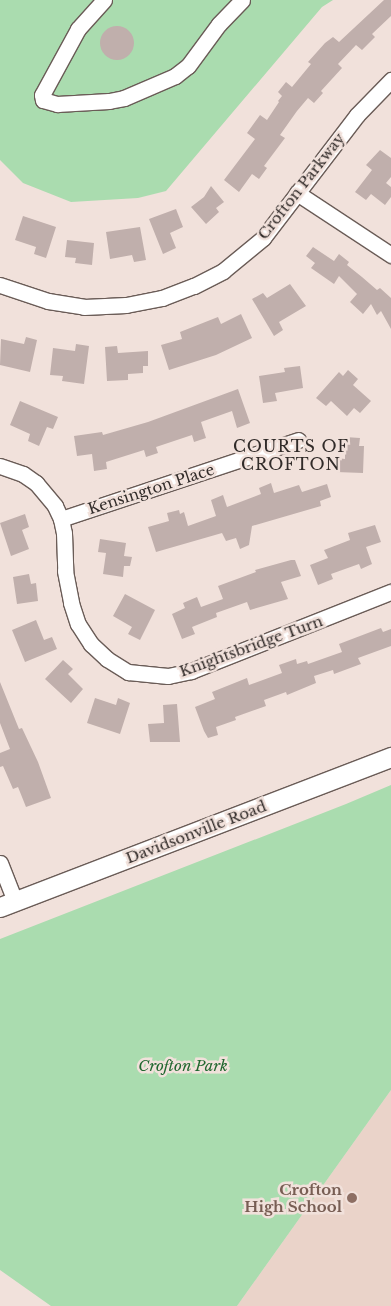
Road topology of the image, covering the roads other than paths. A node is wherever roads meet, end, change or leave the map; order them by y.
1 (104, 0) edge
2 (242, 0) edge
3 (391, 80) edge
4 (297, 193) junction
5 (391, 255) edge
6 (0, 285) edge
7 (298, 440) dead end
8 (0, 466) edge
9 (61, 518) junction
10 (391, 592) edge
11 (391, 757) edge
12 (0, 863) edge
13 (8, 904) edge

1 - 2 street
3 - 4 street, Crofton Parkway
4 - 5 street
4 - 6 street, Crofton Parkway
7 - 9 street, Kensington Place
8 - 9 street, Knightsbridge Turn
9 - 10 street, Knightsbridge Turn
11 - 13 main road, Davidsonville Road
12 - 13 street

